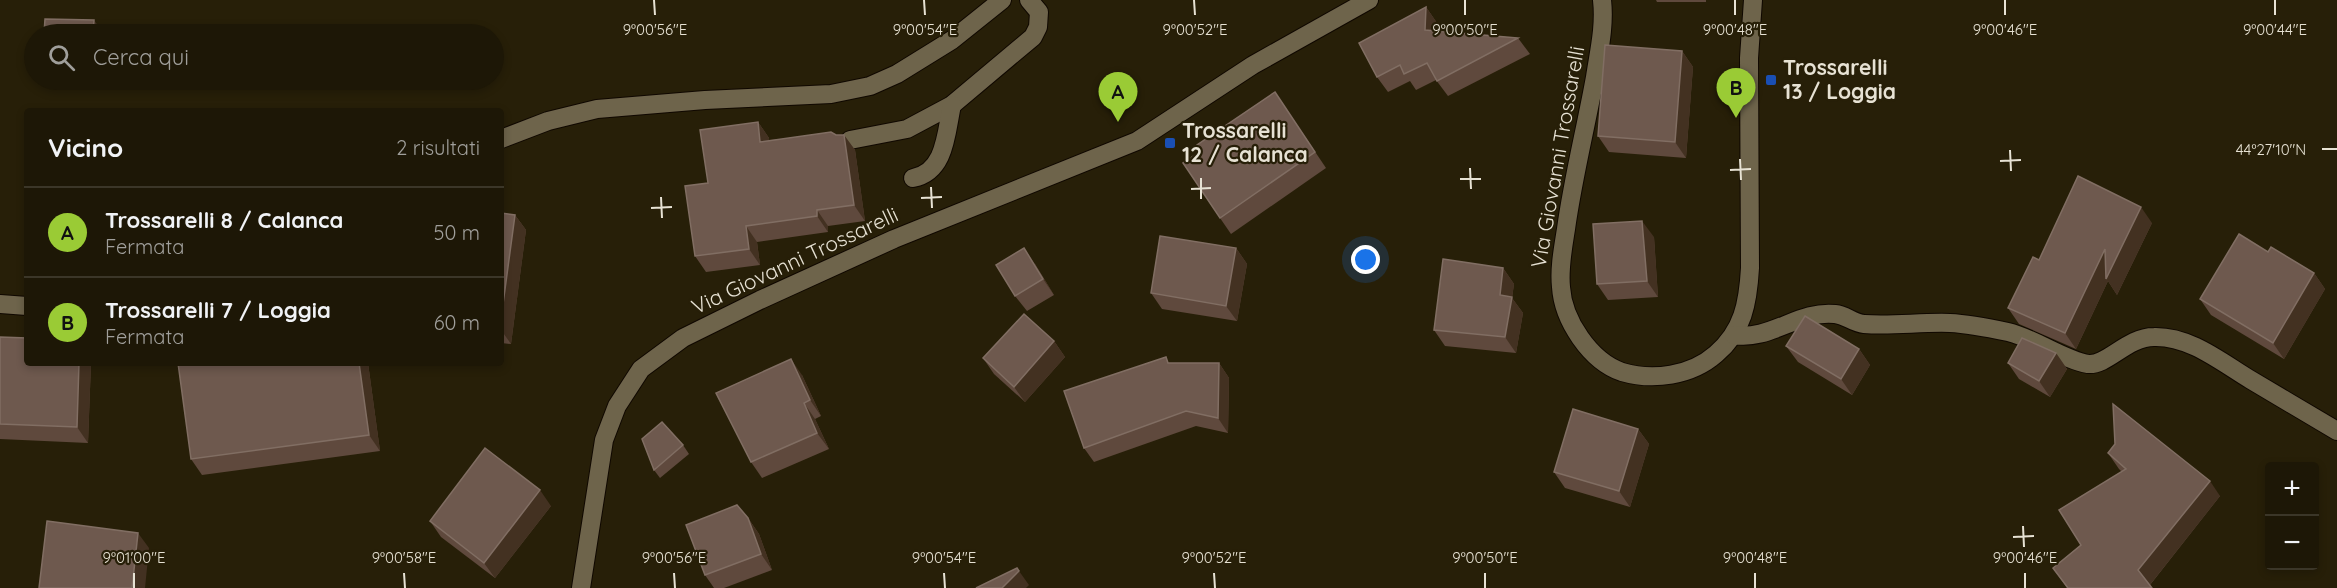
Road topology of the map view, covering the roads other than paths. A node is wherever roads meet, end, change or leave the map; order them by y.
1 (1002, 0) edge
2 (1029, 0) edge
3 (1369, 0) edge
4 (1602, 0) edge
5 (1753, 0) edge
6 (952, 105) junction
7 (504, 138) edge
8 (850, 140) dead end
9 (914, 178) dead end
10 (0, 304) edge
11 (24, 306) edge
12 (1734, 335) junction
13 (2337, 431) edge
14 (581, 588) edge

1 - 7 street
2 - 6 street
3 - 14 street, Via Giovanni Trossarelli
4 - 12 street, Via Giovanni Trossarelli
5 - 12 street, Via Giovanni Trossarelli
6 - 8 street
6 - 9 street
10 - 11 street
12 - 13 street

